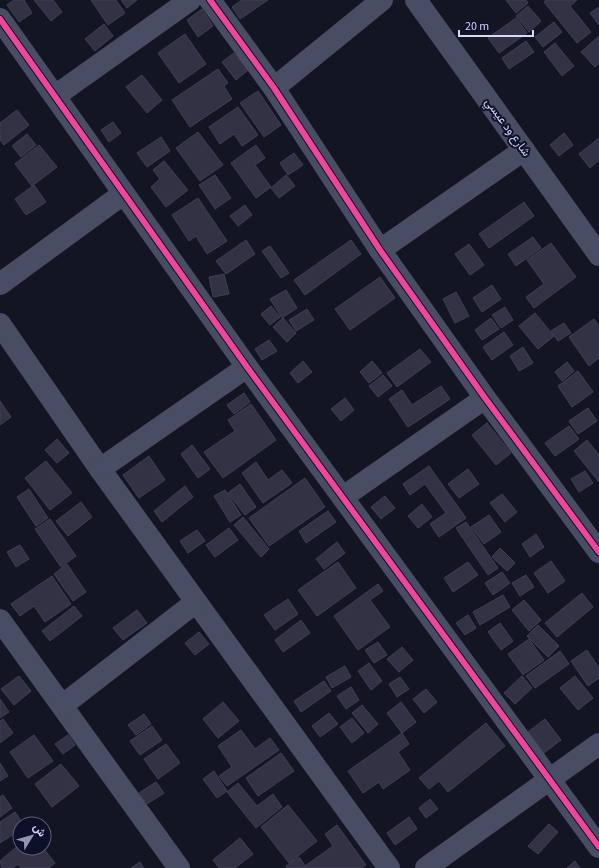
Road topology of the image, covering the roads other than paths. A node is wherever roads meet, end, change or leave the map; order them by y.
1 (190, 0) edge
2 (210, 0) edge
3 (382, 0) edge
4 (416, 0) edge
5 (0, 19) edge
6 (274, 88) junction
7 (55, 96) junction
8 (524, 150) junction
9 (124, 194) junction
10 (380, 250) junction
11 (599, 255) edge
12 (0, 284) edge
13 (0, 324) edge
14 (247, 367) junction
15 (485, 398) junction
16 (100, 469) junction
17 (343, 497) junction
18 (599, 552) edge
19 (196, 602) junction
20 (0, 620) edge
21 (63, 705) junction
22 (599, 744) edge
23 (549, 781) junction
24 (599, 847) edge
25 (179, 868) edge
26 (389, 868) edge
27 (426, 868) edge

1 - 7 street
2 - 6 street
3 - 6 street
4 - 8 street, شارع ود عيسي
5 - 7 street
6 - 10 street
7 - 9 street
8 - 10 street
8 - 11 street, شارع ود عيسي
9 - 12 street
9 - 14 street
10 - 15 street
13 - 16 street
14 - 16 street
14 - 17 street
15 - 17 street
15 - 18 street
16 - 19 street
17 - 23 street
19 - 21 street
19 - 26 street
20 - 21 street
21 - 25 street
22 - 23 street
23 - 24 street
23 - 27 street

